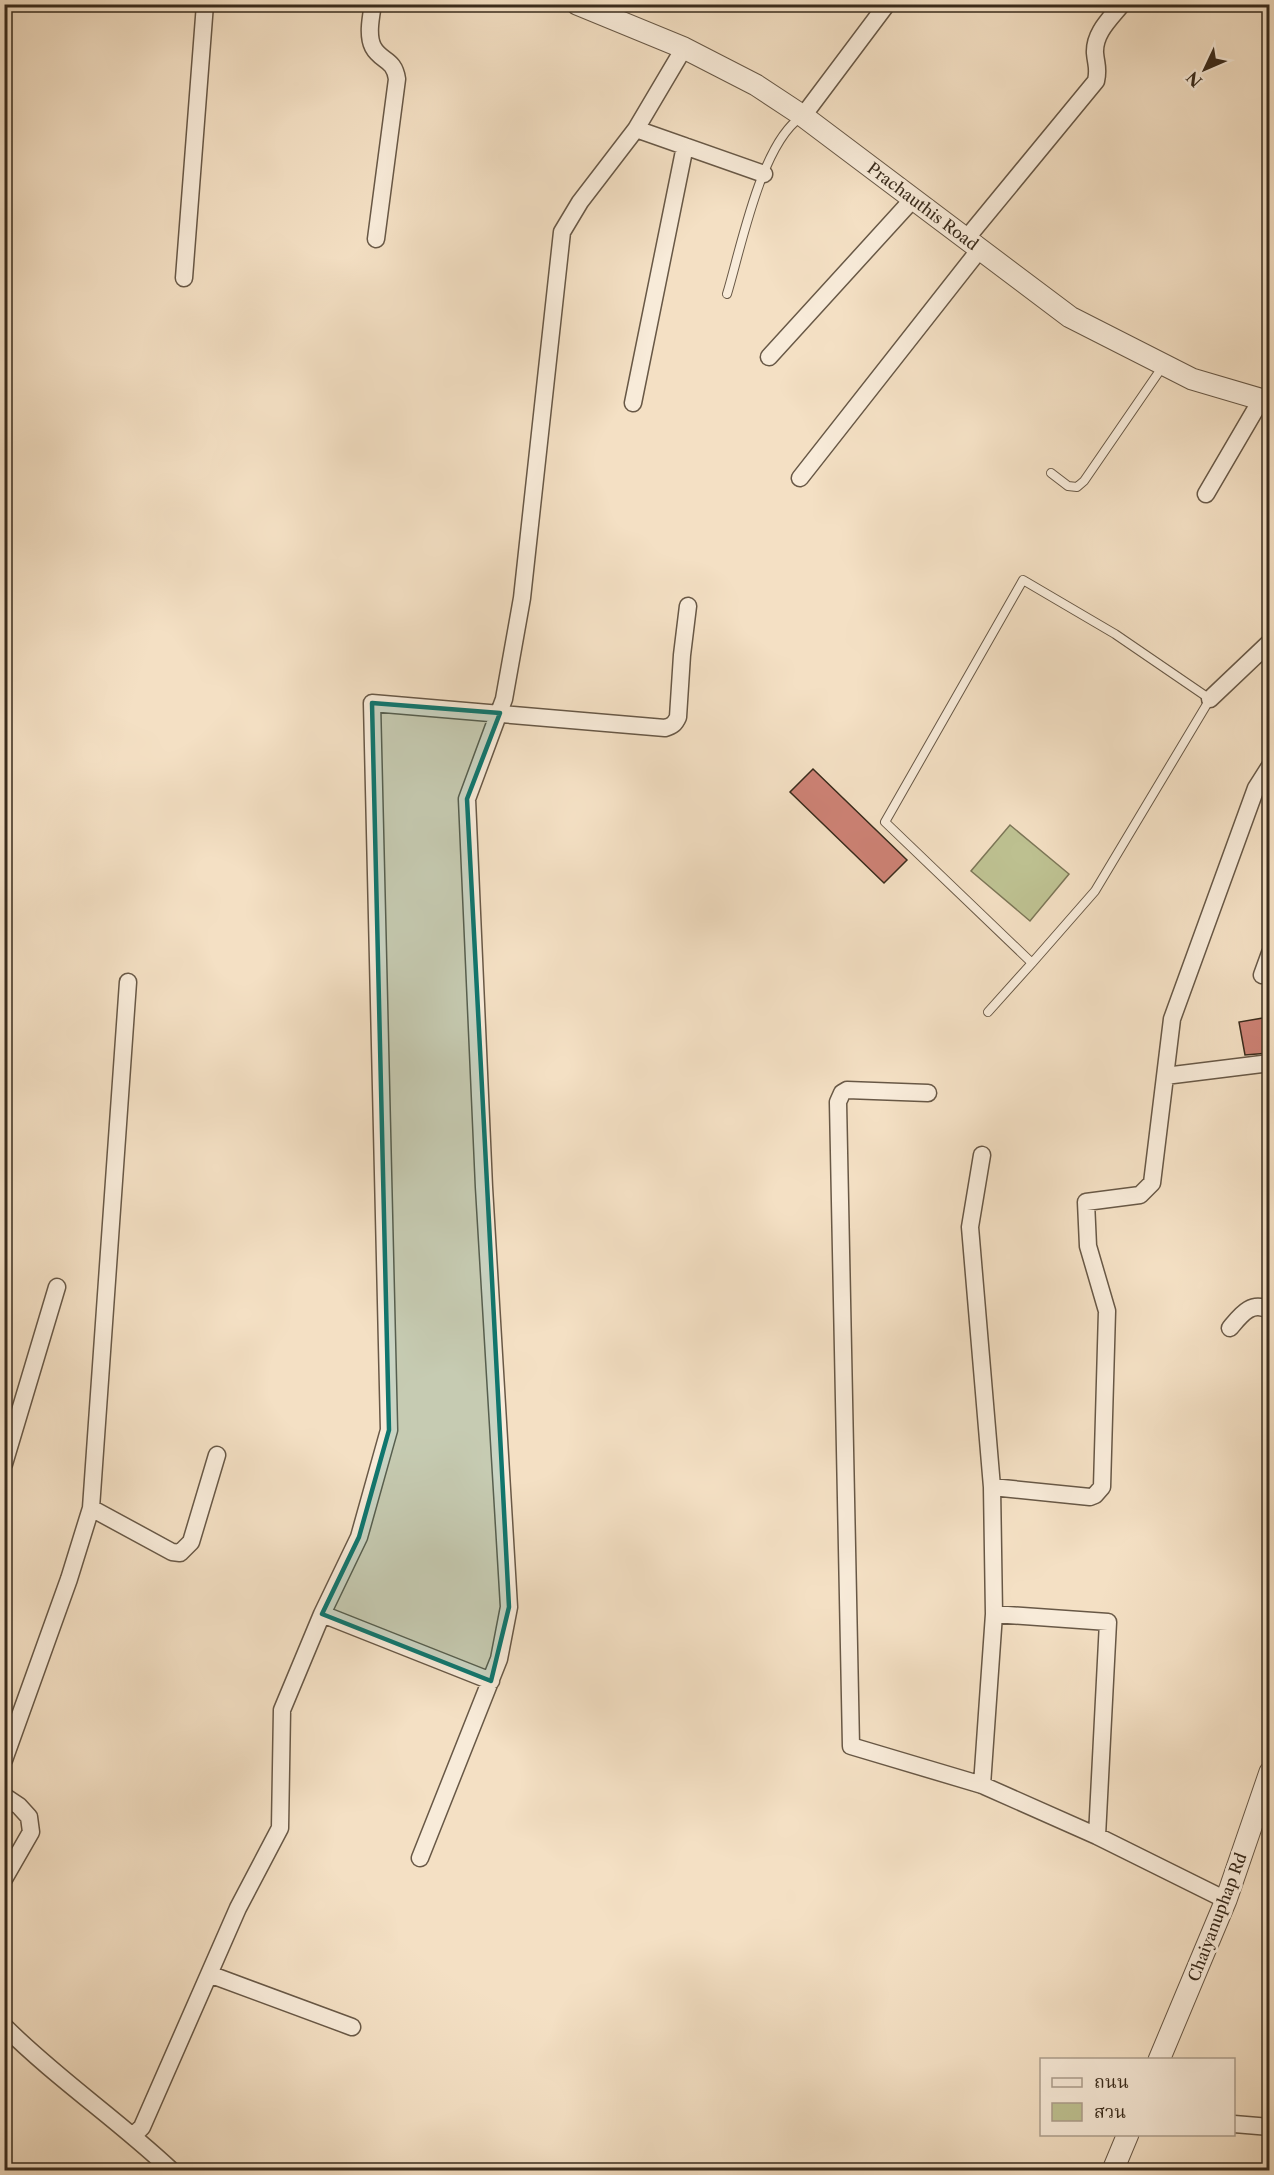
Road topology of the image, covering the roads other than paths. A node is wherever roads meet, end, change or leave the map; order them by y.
1 (205, 4) edge
2 (373, 4) edge
3 (577, 4) edge
4 (887, 4) edge
5 (1122, 4) edge
6 (684, 48) junction
7 (803, 116) junction
8 (636, 129) junction
9 (685, 146) junction
10 (764, 174) junction
11 (913, 199) junction
12 (376, 239) dead end
13 (973, 244) junction
14 (184, 278) dead end
15 (728, 294) dead end
16 (770, 357) dead end
17 (1164, 365) junction
18 (1265, 401) edge
19 (633, 403) dead end
20 (1051, 473) dead end
21 (800, 478) dead end
22 (1206, 494) dead end
23 (688, 606) dead end
24 (1269, 642) edge
25 (1210, 699) junction
26 (500, 713) junction
27 (1269, 766) edge
28 (1263, 792) edge
29 (1269, 953) edge
30 (1032, 963) junction
31 (1262, 975) dead end
32 (128, 982) dead end
33 (988, 1012) dead end
34 (1269, 1063) edge
35 (1165, 1076) junction
36 (928, 1093) dead end
37 (982, 1155) dead end
38 (57, 1287) dead end
39 (1269, 1311) edge
40 (1230, 1328) dead end
41 (218, 1455) dead end
42 (4, 1464) edge
43 (992, 1486) junction
44 (92, 1508) junction
45 (322, 1614) junction
46 (994, 1614) junction
47 (491, 1681) junction
48 (4, 1760) edge
49 (1269, 1772) edge
50 (982, 1785) junction
51 (4, 1796) edge
52 (1097, 1836) junction
53 (420, 1858) dead end
54 (4, 1879) edge
55 (1226, 1900) junction
56 (209, 1974) junction
57 (4, 2026) edge
58 (352, 2027) dead end
59 (1160, 2058) edge
60 (1235, 2124) edge
61 (1269, 2127) edge
62 (134, 2135) junction
63 (1127, 2136) edge
64 (171, 2170) edge
65 (1113, 2170) edge

1 - 14 street
2 - 12 street
3 - 6 street, Prachauthis Road
4 - 7 street
5 - 13 street
6 - 7 street, Prachauthis Road
6 - 8 street
7 - 10 lane
7 - 11 street, Prachauthis Road
8 - 9 street
8 - 26 street
9 - 10 street
9 - 19 street
10 - 15 lane
11 - 13 street, Prachauthis Road
11 - 16 street
13 - 17 street, Prachauthis Road
13 - 21 street
17 - 18 street, Prachauthis Road
17 - 20 lane
18 - 22 street
23 - 26 street
24 - 25 street
25 - 30 lane
25 - 30 lane
26 - 45 street
26 - 47 street
27 - 28 street
28 - 35 street
29 - 31 street
30 - 33 lane
32 - 44 street
34 - 35 street
35 - 43 street
36 - 50 street
37 - 43 street
38 - 42 street
39 - 40 street
41 - 44 street
43 - 46 street
44 - 48 street
45 - 47 street
45 - 56 street
46 - 50 street
46 - 52 street
47 - 53 street
49 - 55 street, Chaiyanuphap Rd
50 - 52 street
51 - 54 street
52 - 55 street
55 - 59 street, Chaiyanuphap Rd
56 - 58 street
56 - 62 street
57 - 62 street
60 - 61 street
62 - 64 street
63 - 65 street

